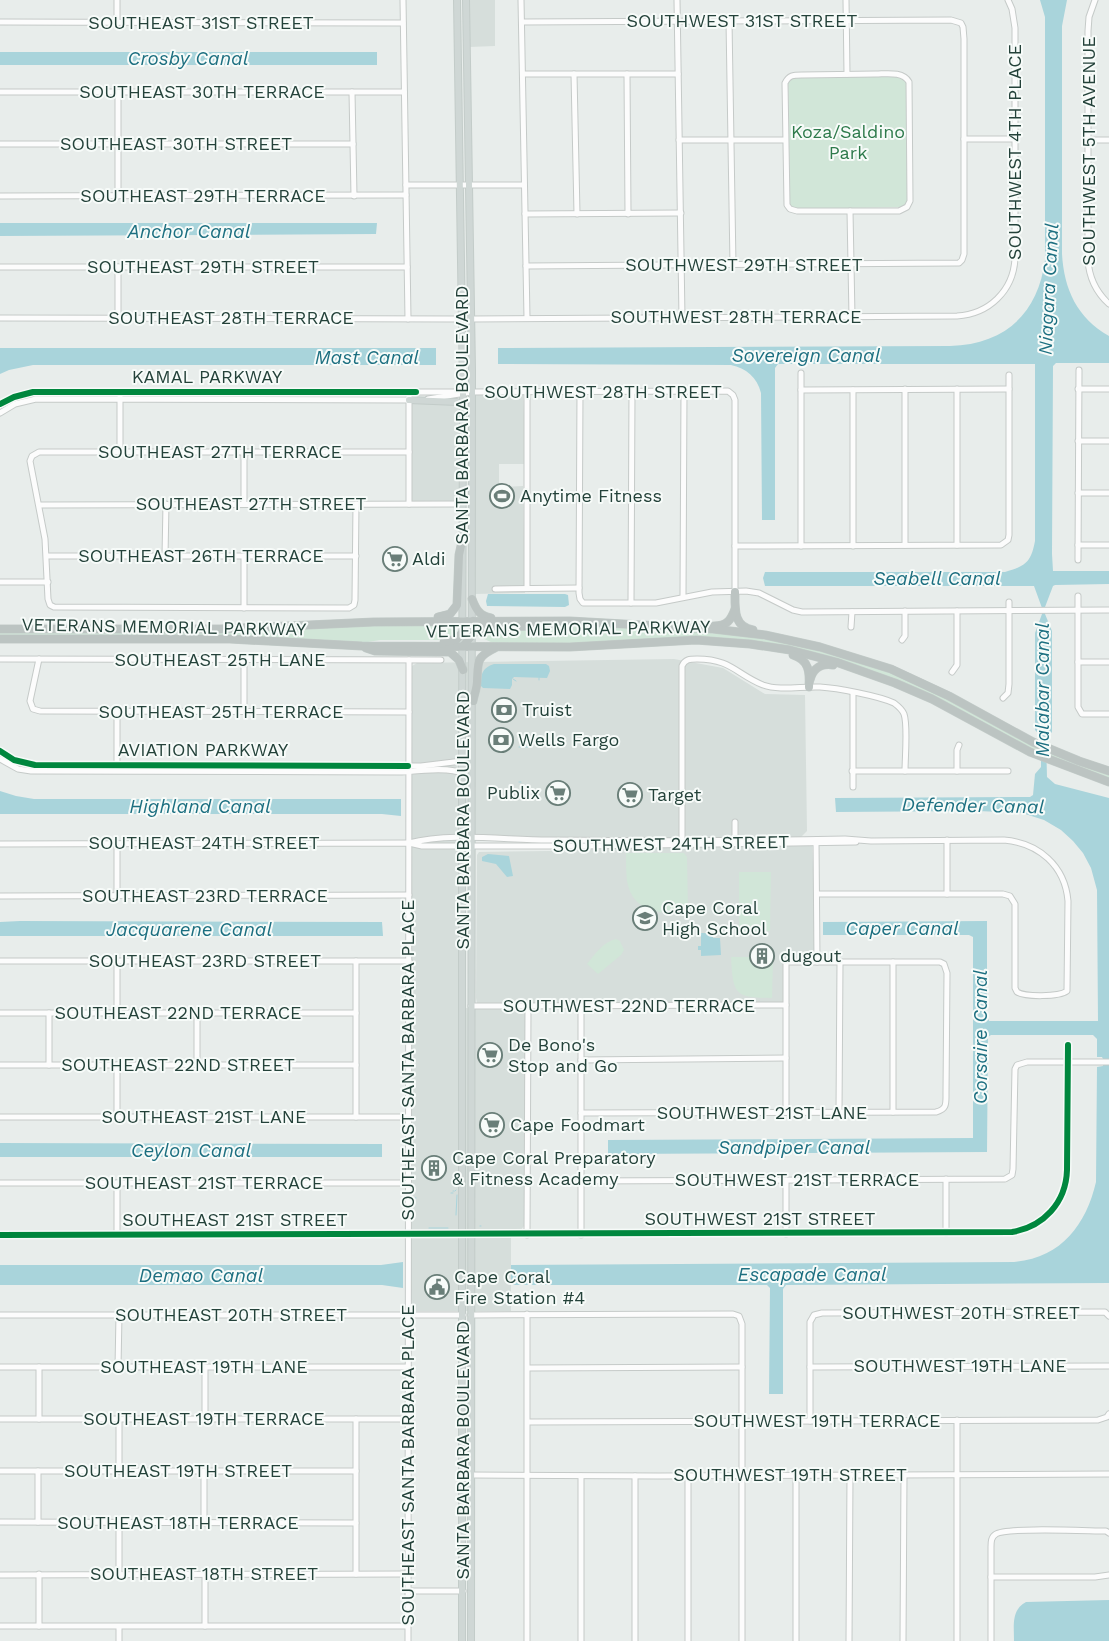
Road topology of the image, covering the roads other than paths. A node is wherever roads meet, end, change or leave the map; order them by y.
1 (117, 0) edge
2 (403, 0) edge
3 (457, 0) edge
4 (466, 0) edge
5 (521, 0) edge
6 (677, 0) edge
7 (846, 0) edge
8 (1008, 0) edge
9 (1095, 0) edge
10 (678, 21) junction
11 (729, 21) junction
12 (846, 21) junction
13 (0, 22) edge
14 (117, 22) junction
15 (522, 22) junction
16 (403, 23) junction
17 (522, 74) junction
18 (574, 74) junction
19 (627, 74) junction
20 (678, 74) junction
21 (847, 74) junction
22 (0, 92) edge
23 (118, 92) junction
24 (352, 92) junction
25 (404, 92) junction
26 (964, 139) junction
27 (1015, 139) junction
28 (680, 140) junction
29 (731, 140) junction
30 (785, 140) junction
31 (1088, 140) junction
32 (1109, 140) edge
33 (0, 144) edge
34 (118, 144) junction
35 (353, 144) junction
36 (406, 185) junction
37 (460, 185) junction
38 (469, 185) junction
39 (524, 185) junction
40 (0, 196) edge
41 (118, 196) junction
42 (354, 196) junction
43 (406, 196) junction
44 (850, 211) junction
45 (525, 214) junction
46 (577, 214) junction
47 (628, 214) junction
48 (681, 214) junction
49 (734, 265) junction
50 (851, 265) junction
51 (526, 266) junction
52 (682, 266) junction
53 (0, 267) edge
54 (118, 267) junction
55 (407, 267) junction
56 (996, 300) joint
57 (1109, 304) edge
58 (852, 317) junction
59 (0, 318) edge
60 (118, 318) junction
61 (527, 318) junction
62 (682, 318) junction
63 (408, 319) junction
64 (462, 319) junction
65 (471, 319) junction
66 (1079, 370) dead end
67 (802, 373) dead end
68 (1009, 375) dead end
69 (905, 389) junction
70 (957, 389) junction
71 (1009, 389) junction
72 (1078, 389) junction
73 (1109, 389) edge
74 (684, 390) junction
75 (801, 390) junction
76 (853, 390) junction
77 (527, 391) junction
78 (580, 391) junction
79 (632, 391) junction
80 (120, 392) junction
81 (409, 392) junction
82 (463, 392) junction
83 (472, 392) junction
84 (120, 399) junction
85 (409, 400) junction
86 (0, 404) edge
87 (463, 405) junction
88 (0, 412) edge
89 (1078, 441) junction
90 (1109, 441) edge
91 (120, 452) junction
92 (244, 452) junction
93 (409, 452) junction
94 (1078, 493) junction
95 (1109, 493) edge
96 (166, 504) junction
97 (244, 504) junction
98 (356, 504) junction
99 (409, 504) junction
100 (463, 504) junction
101 (40, 505) junction
102 (463, 538) junction
103 (1109, 544) edge
104 (905, 545) junction
105 (957, 545) junction
106 (1078, 545) junction
107 (735, 546) junction
108 (801, 546) junction
109 (853, 546) junction
110 (47, 556) junction
111 (165, 556) junction
112 (244, 556) junction
113 (356, 556) junction
114 (1078, 560) dead end
115 (0, 582) edge
116 (48, 582) junction
117 (527, 588) junction
118 (579, 588) junction
119 (495, 589) dead end
120 (735, 592) junction
121 (1078, 596) dead end
122 (683, 597) junction
123 (472, 599) junction
124 (1009, 602) dead end
125 (631, 603) junction
126 (244, 608) junction
127 (735, 609) junction
128 (1109, 610) edge
129 (905, 611) junction
130 (957, 611) junction
131 (1009, 611) junction
132 (1078, 611) junction
133 (852, 612) junction
134 (463, 621) junction
135 (473, 621) junction
136 (560, 621) junction
137 (570, 621) junction
138 (0, 622) edge
139 (354, 622) junction
140 (591, 622) junction
141 (851, 627) dead end
142 (0, 629) edge
143 (86, 629) junction
144 (463, 634) junction
145 (472, 634) junction
146 (0, 639) edge
147 (696, 640) junction
148 (902, 640) dead end
149 (362, 646) junction
150 (463, 646) junction
151 (472, 646) junction
152 (820, 646) junction
153 (496, 647) junction
154 (0, 659) edge
155 (39, 659) junction
156 (244, 660) junction
157 (409, 660) junction
158 (441, 660) dead end
159 (1078, 662) junction
160 (1109, 662) edge
161 (463, 670) junction
162 (952, 672) dead end
163 (809, 684) junction
164 (853, 693) junction
165 (1003, 698) dead end
166 (932, 700) junction
167 (473, 701) junction
168 (117, 712) junction
169 (244, 712) junction
170 (409, 712) junction
171 (1109, 714) edge
172 (463, 716) junction
173 (959, 744) dead end
174 (0, 751) edge
175 (0, 760) edge
176 (462, 761) junction
177 (117, 768) junction
178 (408, 769) junction
179 (474, 771) junction
180 (852, 771) junction
181 (905, 771) junction
182 (957, 771) junction
183 (1008, 771) dead end
184 (1109, 771) edge
185 (462, 774) junction
186 (1109, 782) edge
187 (852, 787) dead end
188 (735, 822) dead end
189 (462, 838) junction
190 (472, 838) junction
191 (524, 839) junction
192 (947, 840) junction
193 (682, 841) junction
194 (734, 841) junction
195 (816, 841) junction
196 (409, 843) junction
197 (0, 844) edge
198 (117, 844) junction
199 (462, 846) junction
200 (471, 846) junction
201 (496, 846) junction
202 (816, 894) junction
203 (947, 894) junction
204 (409, 895) junction
205 (0, 896) edge
206 (117, 896) junction
207 (0, 961) edge
208 (117, 961) junction
209 (356, 961) junction
210 (409, 961) junction
211 (816, 962) junction
212 (840, 962) junction
213 (893, 962) junction
214 (786, 1005) junction
215 (471, 1006) junction
216 (528, 1006) junction
217 (581, 1006) junction
218 (0, 1013) edge
219 (49, 1013) junction
220 (116, 1013) junction
221 (197, 1013) junction
222 (356, 1013) junction
223 (1068, 1045) dead end
224 (786, 1058) junction
225 (581, 1060) junction
226 (1068, 1062) junction
227 (1109, 1062) edge
228 (0, 1065) edge
229 (49, 1065) junction
230 (117, 1065) junction
231 (197, 1065) junction
232 (356, 1065) junction
233 (786, 1112) junction
234 (839, 1112) junction
235 (893, 1112) junction
236 (581, 1113) junction
237 (0, 1117) edge
238 (117, 1117) junction
239 (356, 1118) junction
240 (408, 1118) junction
241 (946, 1179) junction
242 (786, 1180) junction
243 (581, 1181) junction
244 (0, 1183) edge
245 (117, 1183) junction
246 (408, 1183) junction
247 (946, 1233) junction
248 (581, 1234) junction
249 (786, 1234) junction
250 (0, 1235) edge
251 (117, 1235) junction
252 (408, 1235) junction
253 (463, 1235) junction
254 (471, 1235) junction
255 (527, 1235) junction
256 (408, 1314) junction
257 (528, 1314) junction
258 (0, 1315) edge
259 (119, 1315) junction
260 (463, 1315) junction
261 (471, 1315) junction
262 (1109, 1315) edge
263 (118, 1366) junction
264 (1109, 1366) edge
265 (0, 1367) edge
266 (39, 1367) junction
267 (205, 1367) junction
268 (408, 1367) junction
269 (742, 1367) junction
270 (810, 1367) junction
271 (528, 1368) junction
272 (463, 1414) junction
273 (1108, 1415) edge
274 (39, 1418) junction
275 (205, 1418) junction
276 (0, 1419) edge
277 (119, 1419) junction
278 (356, 1419) junction
279 (408, 1419) junction
280 (957, 1420) junction
281 (742, 1421) junction
282 (810, 1421) junction
283 (528, 1422) junction
284 (0, 1471) edge
285 (38, 1471) junction
286 (119, 1471) junction
287 (204, 1471) junction
288 (356, 1471) junction
289 (957, 1474) junction
290 (1109, 1474) edge
291 (471, 1475) junction
292 (796, 1475) junction
293 (850, 1475) junction
294 (904, 1475) junction
295 (581, 1476) junction
296 (635, 1476) junction
297 (688, 1476) junction
298 (742, 1476) junction
299 (528, 1477) junction
300 (0, 1522) edge
301 (38, 1522) junction
302 (120, 1522) junction
303 (204, 1523) junction
304 (356, 1523) junction
305 (1109, 1533) edge
306 (0, 1574) edge
307 (39, 1574) junction
308 (119, 1574) junction
309 (356, 1574) junction
310 (408, 1574) junction
311 (205, 1575) junction
312 (1109, 1575) edge
313 (991, 1577) junction
314 (408, 1591) junction
315 (463, 1591) junction
316 (0, 1626) edge
317 (39, 1626) junction
318 (205, 1626) junction
319 (408, 1626) junction
320 (119, 1627) junction
321 (118, 1641) edge
322 (408, 1641) edge
323 (462, 1641) edge
324 (469, 1641) edge
325 (527, 1641) edge
326 (581, 1641) edge
327 (635, 1641) edge
328 (688, 1641) edge
329 (742, 1641) edge
330 (796, 1641) edge
331 (849, 1641) edge
332 (903, 1641) edge
333 (957, 1641) edge
334 (991, 1641) edge

1 - 14 street
2 - 16 street
3 - 37 main road, SANTA BARBARA BOULEVARD
4 - 38 main road, SANTA BARBARA BOULEVARD
5 - 15 street
6 - 10 street
7 - 12 street
8 - 27 street, SOUTHWEST 4TH PLACE
9 - 31 street, SOUTHWEST 5TH AVENUE
10 - 11 street, SOUTHWEST 31ST STREET
10 - 15 street, SOUTHWEST 31ST STREET
10 - 20 street
11 - 12 street, SOUTHWEST 31ST STREET
11 - 29 street
12 - 21 street
12 - 26 street, SOUTHWEST 31ST STREET
13 - 14 street, SOUTHEAST 31ST STREET
14 - 16 street, SOUTHEAST 31ST STREET
15 - 17 street
16 - 25 street
17 - 18 street
17 - 39 street
18 - 19 street
18 - 46 street
19 - 20 street
19 - 47 street
20 - 28 street
21 - 30 street
21 - 44 street
22 - 23 street, SOUTHEAST 30TH TERRACE
23 - 24 street, SOUTHEAST 30TH TERRACE
23 - 34 street
24 - 25 street, SOUTHEAST 30TH TERRACE
24 - 35 street
25 - 36 street
26 - 27 street
26 - 50 street, SOUTHWEST 29TH STREET
27 - 56 street, SOUTHWEST 4TH PLACE
28 - 29 street
28 - 48 street
29 - 30 street
29 - 49 street
30 - 44 street
31 - 32 street
31 - 57 street, SOUTHWEST 5TH AVENUE
33 - 34 street, SOUTHEAST 30TH STREET
34 - 35 street, SOUTHEAST 30TH STREET
34 - 41 street
35 - 42 street
36 - 37 street
36 - 43 street
37 - 38 street
37 - 64 main road, SANTA BARBARA BOULEVARD
38 - 39 street
38 - 65 main road, SANTA BARBARA BOULEVARD
39 - 45 street
40 - 41 street, SOUTHEAST 29TH TERRACE
41 - 42 street, SOUTHEAST 29TH TERRACE
42 - 43 street, SOUTHEAST 29TH TERRACE
43 - 55 street
44 - 50 street
45 - 46 street
45 - 51 street
46 - 47 street
47 - 48 street
48 - 52 street
49 - 50 street, SOUTHWEST 29TH STREET
49 - 52 street, SOUTHWEST 29TH STREET
50 - 58 street
51 - 52 street, SOUTHWEST 29TH STREET
51 - 61 street
52 - 62 street
53 - 54 street, SOUTHEAST 29TH STREET
54 - 55 street, SOUTHEAST 29TH STREET
54 - 60 street
55 - 63 street
56 - 58 street, SOUTHWEST 28TH TERRACE
58 - 62 street, SOUTHWEST 28TH TERRACE
59 - 60 street, SOUTHEAST 28TH TERRACE
60 - 63 street, SOUTHEAST 28TH TERRACE
61 - 62 street, SOUTHWEST 28TH TERRACE
61 - 65 street, SOUTHWEST 28TH TERRACE
63 - 64 street, SOUTHEAST 28TH TERRACE
64 - 82 main road, SANTA BARBARA BOULEVARD
65 - 83 main road, SANTA BARBARA BOULEVARD
66 - 72 street
67 - 75 street
68 - 71 street
69 - 70 street
69 - 76 street
69 - 104 street
70 - 71 street
70 - 105 street
71 - 105 street
72 - 73 street
72 - 89 street
74 - 79 street, SOUTHWEST 28TH STREET
74 - 107 street, SOUTHWEST 28TH STREET
74 - 122 street
75 - 76 street
75 - 108 street
76 - 109 street
77 - 78 street, SOUTHWEST 28TH STREET
77 - 83 street, SOUTHWEST 28TH STREET
77 - 117 street
78 - 79 street, SOUTHWEST 28TH STREET
78 - 118 street
79 - 125 street
80 - 81 street, KAMAL PARKWAY
80 - 84 street
80 - 86 street, KAMAL PARKWAY
81 - 82 street, KAMAL PARKWAY
81 - 85 street
82 - 83 street, KAMAL PARKWAY
82 - 85 street, KAMAL PARKWAY
82 - 87 main road, SANTA BARBARA BOULEVARD
83 - 123 main road, SANTA BARBARA BOULEVARD
84 - 85 street, KAMAL PARKWAY
84 - 88 street, KAMAL PARKWAY
84 - 91 street
85 - 87 main road
85 - 93 street
87 - 100 main road, SANTA BARBARA BOULEVARD
89 - 90 street
89 - 94 street
91 - 92 street, SOUTHEAST 27TH TERRACE
91 - 101 street, SOUTHEAST 27TH TERRACE
92 - 93 street, SOUTHEAST 27TH TERRACE
92 - 97 street
93 - 99 street
94 - 95 street
94 - 106 street
96 - 97 street, SOUTHEAST 27TH STREET
96 - 101 street, SOUTHEAST 27TH STREET
96 - 111 street
97 - 98 street, SOUTHEAST 27TH STREET
98 - 99 street, SOUTHEAST 27TH STREET
98 - 113 street
99 - 100 street, SOUTHEAST 27TH STREET
100 - 102 main road, SANTA BARBARA BOULEVARD
101 - 110 street
102 - 134 main road, SANTA BARBARA BOULEVARD
102 - 139 highway
103 - 106 street
104 - 105 street
104 - 109 street
106 - 114 street
107 - 108 street
107 - 120 street
108 - 109 street
110 - 111 street, SOUTHEAST 26TH TERRACE
110 - 116 street
111 - 112 street, SOUTHEAST 26TH TERRACE
112 - 113 street, SOUTHEAST 26TH TERRACE
112 - 126 street
113 - 126 street
115 - 116 street
116 - 126 street
117 - 118 street
117 - 119 street
118 - 125 street
120 - 122 street
120 - 127 highway
120 - 133 street
121 - 132 street
122 - 125 street
123 - 135 main road, SANTA BARBARA BOULEVARD
123 - 137 highway
124 - 131 street
127 - 140 highway
127 - 152 highway
128 - 132 street
129 - 130 street
129 - 133 street
129 - 148 street
130 - 131 street
130 - 162 street
131 - 132 street
131 - 165 street
132 - 159 street
133 - 141 street
134 - 135 highway, VETERANS MEMORIAL PARKWAY
134 - 139 highway, VETERANS MEMORIAL PARKWAY
134 - 144 main road, SANTA BARBARA BOULEVARD
135 - 136 highway, VETERANS MEMORIAL PARKWAY
135 - 144 highway
135 - 145 main road, SANTA BARBARA BOULEVARD
136 - 137 highway, VETERANS MEMORIAL PARKWAY
136 - 145 highway
137 - 140 highway, VETERANS MEMORIAL PARKWAY
138 - 143 highway
139 - 143 highway, VETERANS MEMORIAL PARKWAY
140 - 152 highway, VETERANS MEMORIAL PARKWAY
142 - 143 highway, VETERANS MEMORIAL PARKWAY
144 - 149 highway
144 - 150 main road, SANTA BARBARA BOULEVARD
145 - 150 highway
145 - 151 main road, SANTA BARBARA BOULEVARD
146 - 149 highway, VETERANS MEMORIAL PARKWAY
147 - 153 highway, VETERANS MEMORIAL PARKWAY
147 - 163 highway
147 - 166 highway, VETERANS MEMORIAL PARKWAY
149 - 150 highway, VETERANS MEMORIAL PARKWAY
149 - 161 highway
150 - 151 highway, VETERANS MEMORIAL PARKWAY
150 - 161 main road, SANTA BARBARA BOULEVARD
151 - 153 highway, VETERANS MEMORIAL PARKWAY
151 - 167 main road, SANTA BARBARA BOULEVARD
152 - 184 highway, VETERANS MEMORIAL PARKWAY
153 - 167 highway
154 - 155 street, SOUTHEAST 25TH LANE
155 - 156 street, SOUTHEAST 25TH LANE
155 - 168 street, SOUTHEAST 25TH TERRACE
156 - 157 street, SOUTHEAST 25TH LANE
156 - 169 street
157 - 158 street, SOUTHEAST 25TH LANE
157 - 170 street, SOUTHEAST SANTA BARBARA PLACE
159 - 160 street
159 - 171 street
161 - 172 main road, SANTA BARBARA BOULEVARD
163 - 164 street
163 - 166 highway
163 - 193 street
164 - 180 street
164 - 181 street
166 - 186 highway, VETERANS MEMORIAL PARKWAY
167 - 179 main road, SANTA BARBARA BOULEVARD
168 - 169 street, SOUTHEAST 25TH TERRACE
168 - 177 street
169 - 170 street, SOUTHEAST 25TH TERRACE
170 - 178 street, SOUTHEAST SANTA BARBARA PLACE
172 - 176 main road, SANTA BARBARA BOULEVARD
172 - 179 main road
173 - 182 street
174 - 177 street, AVIATION PARKWAY
175 - 177 street, AVIATION PARKWAY
176 - 178 street, AVIATION PARKWAY
176 - 185 main road, SANTA BARBARA BOULEVARD
177 - 178 street, AVIATION PARKWAY
178 - 185 street, AVIATION PARKWAY
178 - 196 street, SOUTHEAST SANTA BARBARA PLACE
179 - 190 main road, SANTA BARBARA BOULEVARD
180 - 181 street
180 - 187 street
181 - 182 street
182 - 183 street
185 - 189 main road, SANTA BARBARA BOULEVARD
188 - 194 street
189 - 190 street, SOUTHEAST 24TH STREET
189 - 196 street, SOUTHEAST 24TH STREET
189 - 199 main road, SANTA BARBARA BOULEVARD
190 - 191 street, SOUTHWEST 24TH STREET
190 - 200 main road, SANTA BARBARA BOULEVARD
191 - 193 street, SOUTHWEST 24TH STREET
191 - 201 street
192 - 195 street, SOUTHWEST 24TH STREET
192 - 203 street
192 - 203 street, SOUTHWEST 24TH STREET
193 - 194 street, SOUTHWEST 24TH STREET
193 - 201 street, SOUTHWEST 24TH STREET
194 - 195 street, SOUTHWEST 24TH STREET
195 - 202 street
196 - 198 street, SOUTHEAST 24TH STREET
196 - 199 street, SOUTHEAST 24TH STREET
196 - 204 street, SOUTHEAST SANTA BARBARA PLACE
197 - 198 street, SOUTHEAST 24TH STREET
198 - 206 street
199 - 200 street, SOUTHEAST 24TH STREET
199 - 253 main road, SANTA BARBARA BOULEVARD
200 - 201 street, SOUTHWEST 24TH STREET
200 - 215 main road, SANTA BARBARA BOULEVARD
202 - 203 street
202 - 211 street
204 - 206 street, SOUTHEAST 23RD TERRACE
204 - 210 street, SOUTHEAST SANTA BARBARA PLACE
205 - 206 street, SOUTHEAST 23RD TERRACE
207 - 208 street, SOUTHEAST 23RD STREET
208 - 209 street, SOUTHEAST 23RD STREET
208 - 220 street
209 - 210 street, SOUTHEAST 23RD STREET
209 - 222 street
210 - 240 street, SOUTHEAST SANTA BARBARA PLACE
211 - 212 street
211 - 214 street
212 - 213 street
212 - 234 street
213 - 235 street
213 - 235 street, SOUTHWEST 21ST LANE
214 - 217 street, SOUTHWEST 22ND TERRACE
214 - 224 street
215 - 216 street, SOUTHWEST 22ND TERRACE
215 - 254 main road, SANTA BARBARA BOULEVARD
216 - 217 street, SOUTHWEST 22ND TERRACE
216 - 255 street
217 - 225 street
218 - 219 street, SOUTHEAST 22ND TERRACE
219 - 220 street, SOUTHEAST 22ND TERRACE
219 - 229 street
220 - 221 street, SOUTHEAST 22ND TERRACE
221 - 222 street, SOUTHEAST 22ND TERRACE
221 - 231 street
222 - 232 street
223 - 226 street
224 - 225 street
224 - 233 street
225 - 236 street
226 - 227 street
226 - 241 street, SOUTHWEST 21ST TERRACE
226 - 247 street, SOUTHWEST 21ST STREET
228 - 229 street, SOUTHEAST 22ND STREET
229 - 230 street, SOUTHEAST 22ND STREET
230 - 231 street, SOUTHEAST 22ND STREET
230 - 238 street
231 - 232 street, SOUTHEAST 22ND STREET
232 - 239 street
233 - 234 street, SOUTHWEST 21ST LANE
233 - 236 street, SOUTHWEST 21ST LANE
234 - 235 street, SOUTHWEST 21ST LANE
236 - 243 street
237 - 238 street, SOUTHEAST 21ST LANE
238 - 239 street, SOUTHEAST 21ST LANE
239 - 240 street, SOUTHEAST 21ST LANE
240 - 246 street, SOUTHEAST SANTA BARBARA PLACE
241 - 242 street, SOUTHWEST 21ST TERRACE
241 - 247 street
242 - 243 street, SOUTHWEST 21ST TERRACE
242 - 249 street
243 - 248 street
244 - 245 street, SOUTHEAST 21ST TERRACE
245 - 246 street, SOUTHEAST 21ST TERRACE
245 - 251 street
246 - 252 street, SOUTHEAST SANTA BARBARA PLACE
247 - 249 street, SOUTHWEST 21ST STREET
248 - 249 street, SOUTHWEST 21ST STREET
248 - 255 street, SOUTHWEST 21ST STREET
250 - 251 street, SOUTHEAST 21ST STREET
251 - 252 street, SOUTHEAST 21ST STREET
252 - 253 street, SOUTHEAST 21ST STREET
252 - 256 street, SOUTHEAST SANTA BARBARA PLACE
253 - 254 street, SOUTHEAST 21ST STREET
253 - 260 main road, SANTA BARBARA BOULEVARD
254 - 255 street, SOUTHWEST 21ST STREET
254 - 261 main road, SANTA BARBARA BOULEVARD
256 - 259 street, SOUTHEAST 20TH STREET
256 - 260 street, SOUTHEAST 20TH STREET
256 - 268 street, SOUTHEAST SANTA BARBARA PLACE
257 - 261 street
257 - 269 street
257 - 271 street
258 - 259 street, SOUTHEAST 20TH STREET
259 - 263 street
260 - 272 main road, SANTA BARBARA BOULEVARD
261 - 291 main road, SANTA BARBARA BOULEVARD
262 - 270 street, SOUTHWEST 20TH STREET
263 - 266 street, SOUTHEAST 19TH LANE
263 - 267 street, SOUTHEAST 19TH LANE
264 - 270 street, SOUTHWEST 19TH LANE
265 - 266 street, SOUTHEAST 19TH LANE
266 - 274 street
267 - 268 street, SOUTHEAST 19TH LANE
267 - 275 street
268 - 279 street, SOUTHEAST SANTA BARBARA PLACE
269 - 271 street
269 - 281 street
270 - 282 street
271 - 283 street
272 - 291 main road
272 - 315 main road, SANTA BARBARA BOULEVARD
273 - 280 street, SOUTHWEST 19TH TERRACE
274 - 276 street, SOUTHEAST 19TH TERRACE
274 - 277 street, SOUTHEAST 19TH TERRACE
275 - 277 street, SOUTHEAST 19TH TERRACE
275 - 278 street, SOUTHEAST 19TH TERRACE
277 - 286 street
278 - 279 street, SOUTHEAST 19TH TERRACE
278 - 288 street
279 - 310 street, SOUTHEAST SANTA BARBARA PLACE
280 - 282 street, SOUTHWEST 19TH TERRACE
280 - 289 street
281 - 282 street, SOUTHWEST 19TH TERRACE
281 - 283 street, SOUTHWEST 19TH TERRACE
281 - 298 street
283 - 299 street
284 - 285 street, SOUTHEAST 19TH STREET
285 - 286 street, SOUTHEAST 19TH STREET
285 - 301 street
286 - 287 street, SOUTHEAST 19TH STREET
287 - 288 street, SOUTHEAST 19TH STREET
287 - 303 street
288 - 304 street
289 - 290 street, SOUTHWEST 19TH STREET
289 - 294 street, SOUTHWEST 19TH STREET
289 - 333 street
291 - 299 street, SOUTHWEST 19TH STREET
291 - 324 main road, SANTA BARBARA BOULEVARD
292 - 293 street, SOUTHWEST 19TH STREET
292 - 298 street, SOUTHWEST 19TH STREET
292 - 330 street
293 - 294 street, SOUTHWEST 19TH STREET
293 - 331 street
294 - 332 street
295 - 296 street, SOUTHWEST 19TH STREET
295 - 299 street, SOUTHWEST 19TH STREET
295 - 326 street
296 - 297 street, SOUTHWEST 19TH STREET
296 - 327 street
297 - 298 street, SOUTHWEST 19TH STREET
297 - 328 street
298 - 329 street
299 - 325 street
300 - 301 street, SOUTHEAST 18TH TERRACE
301 - 302 street, SOUTHEAST 18TH TERRACE
302 - 303 street, SOUTHEAST 18TH TERRACE
302 - 308 street
303 - 304 street, SOUTHEAST 18TH TERRACE
304 - 309 street
305 - 313 street
306 - 307 street, SOUTHEAST 18TH STREET
307 - 308 street, SOUTHEAST 18TH STREET
307 - 317 street
308 - 311 street, SOUTHEAST 18TH STREET
309 - 310 street, SOUTHEAST 18TH STREET
309 - 311 street, SOUTHEAST 18TH STREET
310 - 314 street, SOUTHEAST SANTA BARBARA PLACE
311 - 318 street
312 - 313 street
313 - 334 street
314 - 315 street
314 - 319 street, SOUTHEAST SANTA BARBARA PLACE
315 - 323 main road, SANTA BARBARA BOULEVARD
315 - 324 main road
316 - 317 street
317 - 320 street
318 - 319 street
318 - 320 street
319 - 322 street, SOUTHEAST SANTA BARBARA PLACE
320 - 321 street

